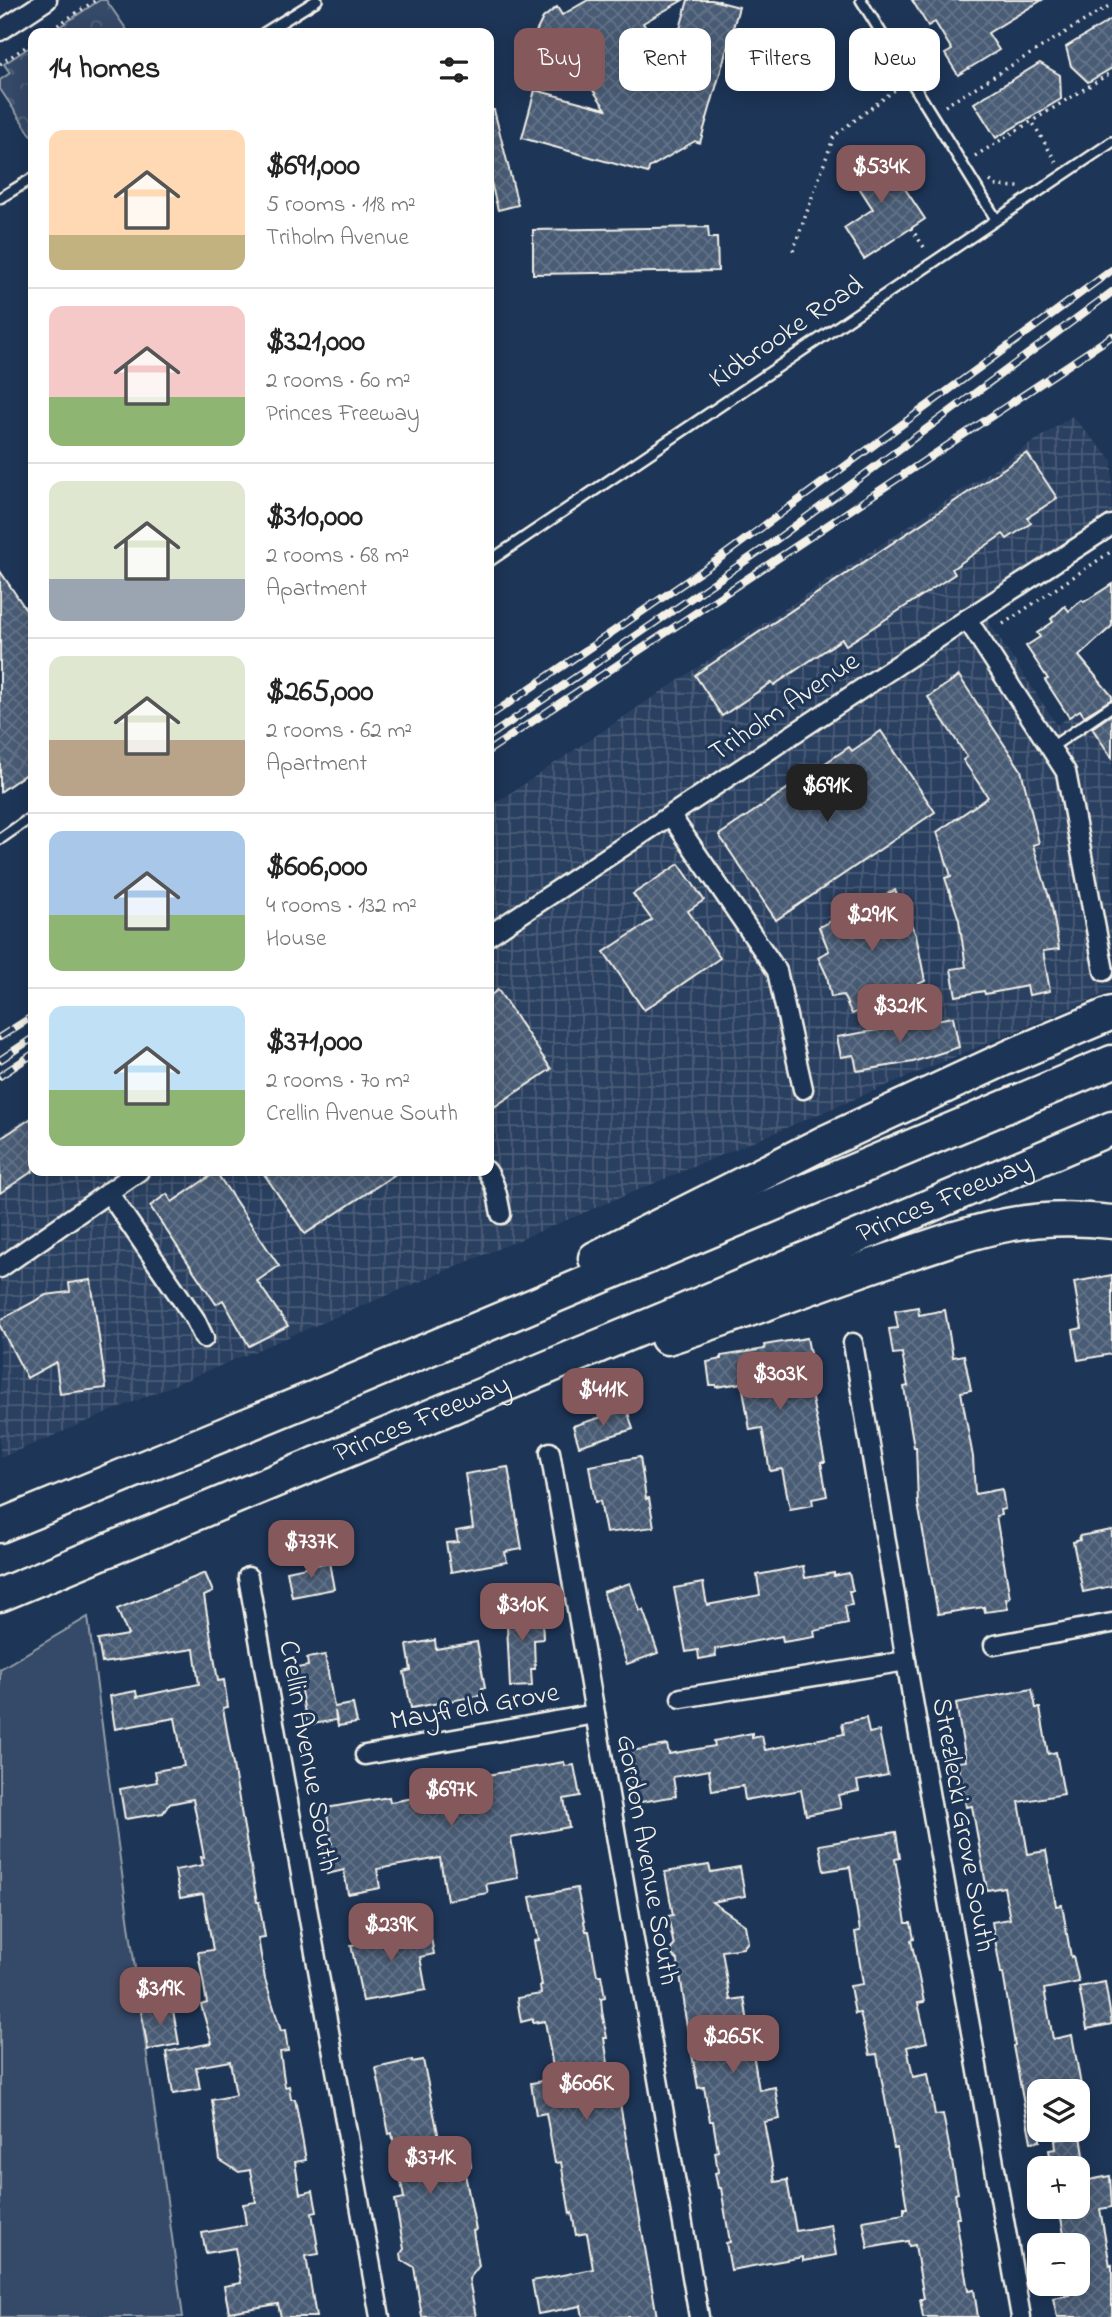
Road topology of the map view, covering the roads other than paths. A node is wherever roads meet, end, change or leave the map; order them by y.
1 (47, 0) edge
2 (317, 0) edge
3 (861, 0) edge
4 (272, 28) edge
5 (0, 31) edge
6 (1112, 142) edge
7 (28, 181) edge
8 (0, 198) edge
9 (996, 219) junction
10 (1112, 525) edge
11 (494, 558) edge
12 (967, 619) junction
13 (1112, 706) edge
14 (1050, 748) junction
15 (671, 816) junction
16 (28, 819) edge
17 (0, 839) edge
18 (494, 932) edge
19 (1104, 971) dead end
20 (1112, 1013) edge
21 (1112, 1062) edge
22 (803, 1089) dead end
23 (1112, 1128) edge
24 (132, 1176) edge
25 (490, 1176) edge
26 (108, 1192) junction
27 (501, 1214) dead end
28 (1112, 1222) edge
29 (0, 1268) edge
30 (204, 1338) dead end
31 (853, 1342) dead end
32 (314, 1397) junction
33 (433, 1415) junction
34 (550, 1452) dead end
35 (0, 1526) edge
36 (62, 1569) junction
37 (248, 1577) dead end
38 (0, 1595) edge
39 (0, 1602) edge
40 (1112, 1623) edge
41 (994, 1645) dead end
42 (906, 1661) junction
43 (681, 1698) dead end
44 (595, 1714) junction
45 (365, 1755) dead end
46 (380, 2317) edge
47 (699, 2317) edge
48 (1021, 2317) edge

1 - 5 street
2 - 4 lane
3 - 9 lane
6 - 9 lane, Kidbrooke Road
7 - 8 lane
9 - 11 lane, Kidbrooke Road
10 - 12 street, Triholm Avenue
12 - 14 street
12 - 15 street, Triholm Avenue
13 - 14 lane
14 - 19 street
15 - 18 street, Triholm Avenue
15 - 22 street
16 - 17 lane
20 - 32 highway
21 - 32 highway
23 - 33 highway, Princes Freeway
24 - 26 street
25 - 27 street
26 - 29 street
26 - 30 street
28 - 33 highway
31 - 42 street, Strezlecki Grove South
32 - 35 highway
33 - 36 highway, Princes Freeway
34 - 44 street, Gordon Avenue South
36 - 38 highway, Princes Freeway
36 - 39 highway
37 - 46 street, Crellin Avenue South
40 - 41 street
42 - 43 street
42 - 48 street, Strezlecki Grove South
44 - 45 street, Mayfield Grove
44 - 47 street, Gordon Avenue South

